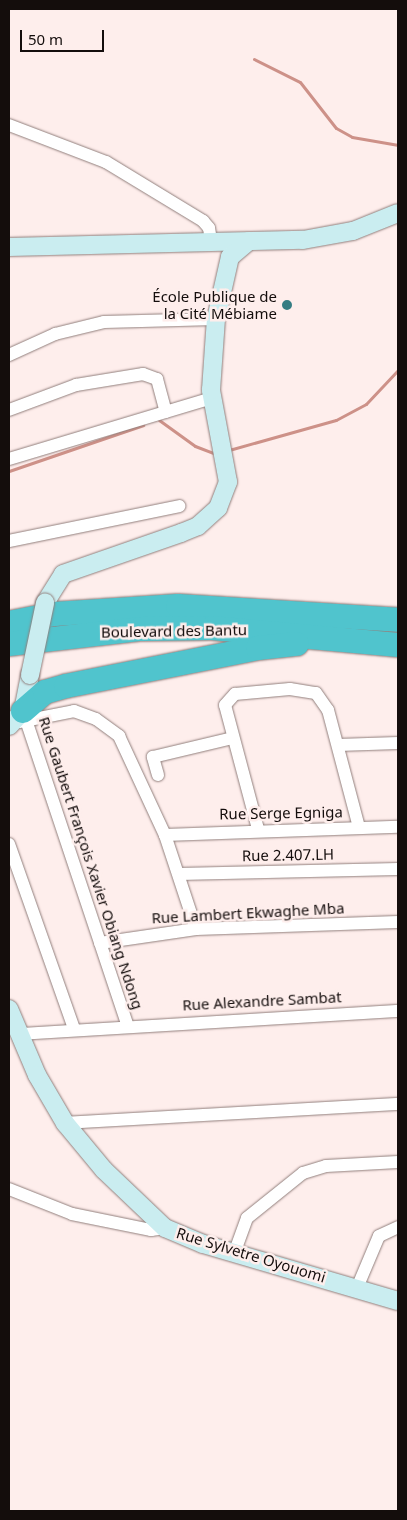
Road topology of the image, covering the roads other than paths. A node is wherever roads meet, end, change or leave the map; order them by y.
1 (9, 124) edge
2 (398, 213) edge
3 (206, 241) junction
4 (249, 241) junction
5 (9, 247) edge
6 (220, 284) junction
7 (216, 319) junction
8 (9, 355) edge
9 (212, 398) junction
10 (9, 410) edge
11 (166, 412) junction
12 (9, 460) edge
13 (179, 506) dead end
14 (9, 541) edge
15 (398, 620) edge
16 (9, 623) edge
17 (9, 644) edge
18 (387, 644) edge
19 (30, 675) junction
20 (55, 689) junction
21 (18, 720) edge
22 (233, 738) junction
23 (398, 743) edge
24 (338, 745) junction
25 (158, 775) dead end
26 (359, 827) junction
27 (398, 828) edge
28 (258, 829) junction
29 (165, 835) junction
30 (9, 844) edge
31 (398, 869) edge
32 (178, 874) junction
33 (398, 922) edge
34 (196, 929) junction
35 (100, 943) junction
36 (9, 1008) edge
37 (398, 1011) edge
38 (128, 1026) junction
39 (74, 1029) junction
40 (20, 1034) junction
41 (398, 1104) edge
42 (65, 1123) junction
43 (398, 1162) edge
44 (9, 1189) edge
45 (398, 1227) edge
46 (165, 1228) junction
47 (235, 1251) junction
48 (357, 1288) junction
49 (398, 1301) edge

1 - 3 street
2 - 4 street
3 - 4 street
3 - 5 street
3 - 6 street
4 - 6 street
6 - 7 street
7 - 8 street
7 - 9 street
9 - 11 street
9 - 19 street, bridge
10 - 11 street
11 - 12 street
13 - 14 street
15 - 16 highway, Boulevard des Bantu
17 - 18 highway, Boulevard des Bantu
18 - 20 highway
19 - 20 highway
19 - 21 street
20 - 21 highway
21 - 29 street
21 - 35 street, Rue Gaubert François Xavier Obiang Ndong
22 - 24 street
22 - 25 street
22 - 28 street
23 - 24 street
24 - 26 street
26 - 27 street, Rue Serge Egniga
26 - 28 street, Rue Serge Egniga
28 - 29 street, Rue Serge Egniga
29 - 32 street
30 - 39 street
31 - 32 street, Rue 2.407.LH
32 - 34 street
33 - 34 street, Rue Lambert Ekwaghe Mba
34 - 35 street, Rue Lambert Ekwaghe Mba
35 - 38 street, Rue Gaubert François Xavier Obiang Ndong
36 - 40 street, Rue Sylvetre Oyouomi
37 - 38 street, Rue Alexandre Sambat
38 - 39 street
39 - 40 street
40 - 42 street, Rue Sylvetre Oyouomi
41 - 42 street
42 - 46 street, Rue Sylvetre Oyouomi
43 - 47 street
44 - 46 street
45 - 48 street
46 - 47 street, Rue Sylvetre Oyouomi
47 - 48 street, Rue Sylvetre Oyouomi
48 - 49 street, Rue Sylvetre Oyouomi

